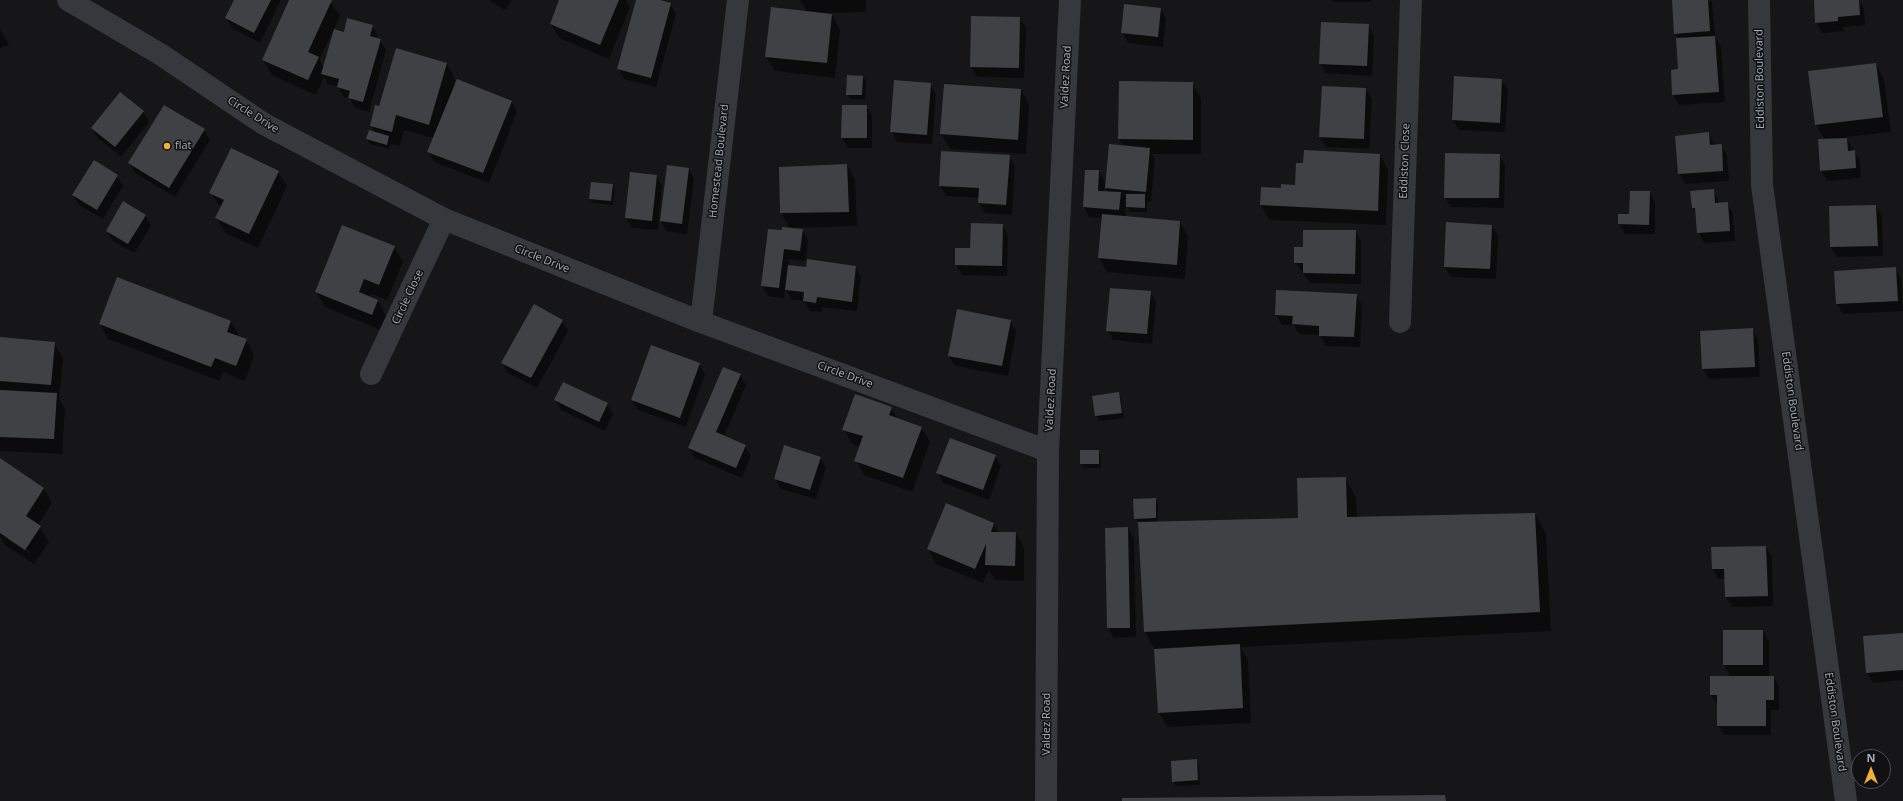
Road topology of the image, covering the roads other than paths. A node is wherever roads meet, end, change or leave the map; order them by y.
1 (68, 0) edge
2 (738, 0) edge
3 (1070, 0) edge
4 (1411, 0) edge
5 (1759, 0) edge
6 (444, 220) junction
7 (701, 322) junction
8 (1400, 322) dead end
9 (371, 374) dead end
10 (1048, 451) junction
11 (1046, 801) edge
12 (1846, 801) edge

1 - 6 street, Circle Drive
2 - 7 street, Homestead Boulevard
3 - 10 street, Valdez Road
4 - 8 street, Eddiston Close
5 - 12 street, Eddiston Boulevard
6 - 7 street, Circle Drive
6 - 9 street, Circle Close
7 - 10 street, Circle Drive
10 - 11 street, Valdez Road

